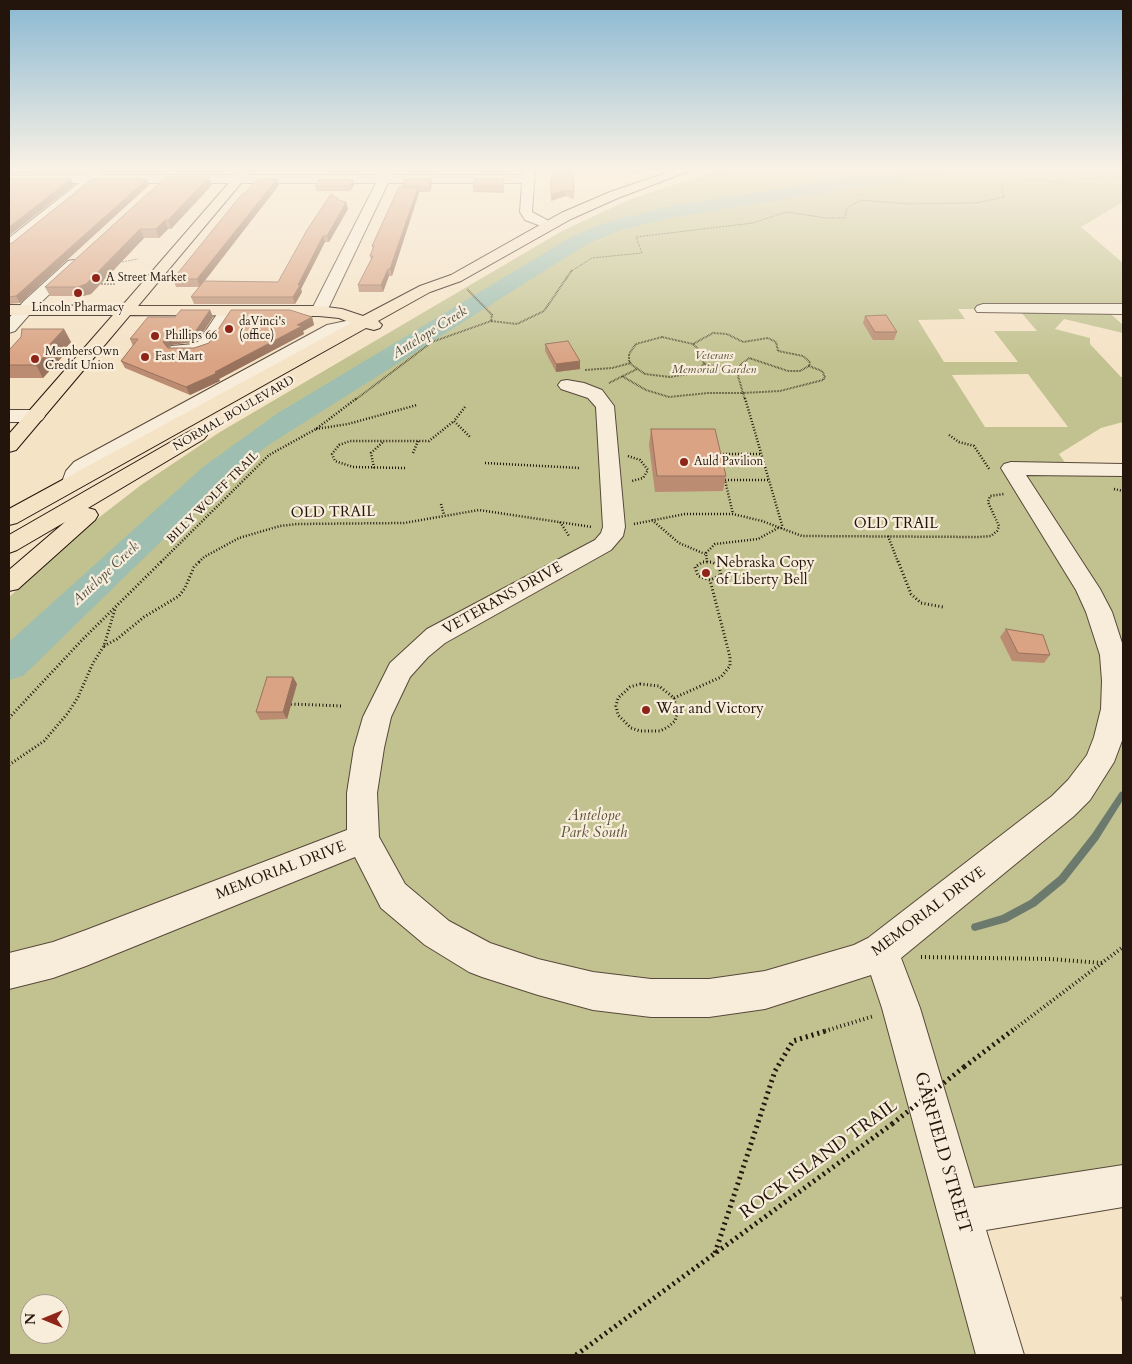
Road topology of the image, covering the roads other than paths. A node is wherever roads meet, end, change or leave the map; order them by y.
1 (23, 234) edge
2 (193, 234) edge
3 (357, 234) edge
4 (537, 234) edge
5 (9, 245) edge
6 (85, 252) edge
7 (983, 309) dead end
8 (1123, 309) edge
9 (17, 310) edge
10 (126, 311) junction
11 (227, 311) junction
12 (319, 311) junction
13 (379, 322) junction
14 (14, 335) edge
15 (177, 350) edge
16 (572, 378) road end
17 (9, 416) edge
18 (35, 416) junction
19 (210, 428) junction
20 (9, 447) edge
21 (1123, 470) edge
22 (9, 518) edge
23 (9, 545) edge
24 (9, 583) edge
25 (363, 839) junction
26 (881, 952) junction
27 (9, 971) edge
28 (1123, 1186) edge
29 (959, 1212) junction
30 (1000, 1355) edge

1 - 5 street
2 - 10 main road
3 - 12 street
4 - 13 main road, NORMAL BOULEVARD
6 - 9 street
7 - 8 street
9 - 10 main road
9 - 14 street
10 - 11 main road
10 - 18 main road
11 - 12 main road
11 - 15 street
12 - 13 main road
13 - 19 main road, NORMAL BOULEVARD
13 - 22 main road, NORMAL BOULEVARD
16 - 25 street, VETERANS DRIVE
17 - 18 street
18 - 20 main road
19 - 23 main road, NORMAL BOULEVARD
19 - 24 main road
21 - 26 street, MEMORIAL DRIVE
25 - 26 street, MEMORIAL DRIVE
25 - 27 street, MEMORIAL DRIVE
26 - 29 street, GARFIELD STREET
28 - 29 street
29 - 30 street, GARFIELD STREET

